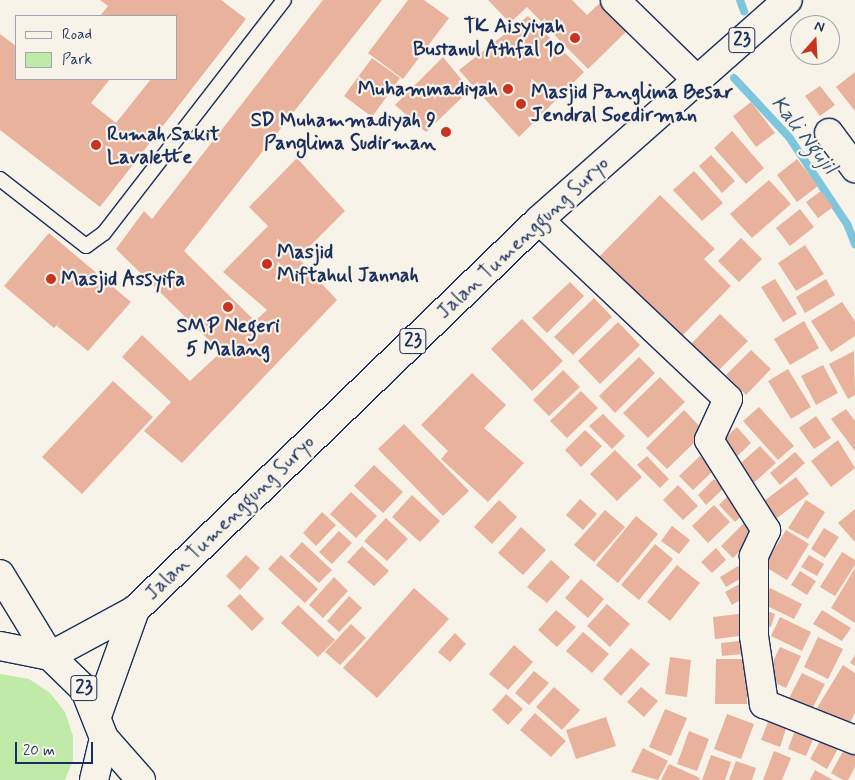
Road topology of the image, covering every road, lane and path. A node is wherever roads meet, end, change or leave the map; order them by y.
1 (284, 0) edge
2 (615, 0) edge
3 (788, 0) edge
4 (697, 80) junction
5 (829, 133) dead end
6 (855, 168) edge
7 (0, 179) edge
8 (539, 220) junction
9 (0, 574) edge
10 (135, 610) junction
11 (0, 646) edge
12 (50, 656) junction
13 (100, 727) junction
14 (855, 740) edge
15 (94, 780) edge
16 (141, 780) edge

1 - 7 lane
2 - 4 main road
3 - 4 main road, Jalan Tumenggung Suryo / 23
4 - 8 main road, Jalan Tumenggung Suryo / 23
5 - 6 main road
8 - 10 main road, Jalan Tumenggung Suryo / 23
8 - 14 main road
9 - 12 main road
10 - 12 main road, Jalan Tumenggung Suryo / 23
10 - 13 main road, Jalan Tumenggung Suryo / 23
11 - 12 main road, 23
12 - 13 main road, 23
13 - 15 main road, 23
13 - 16 main road

